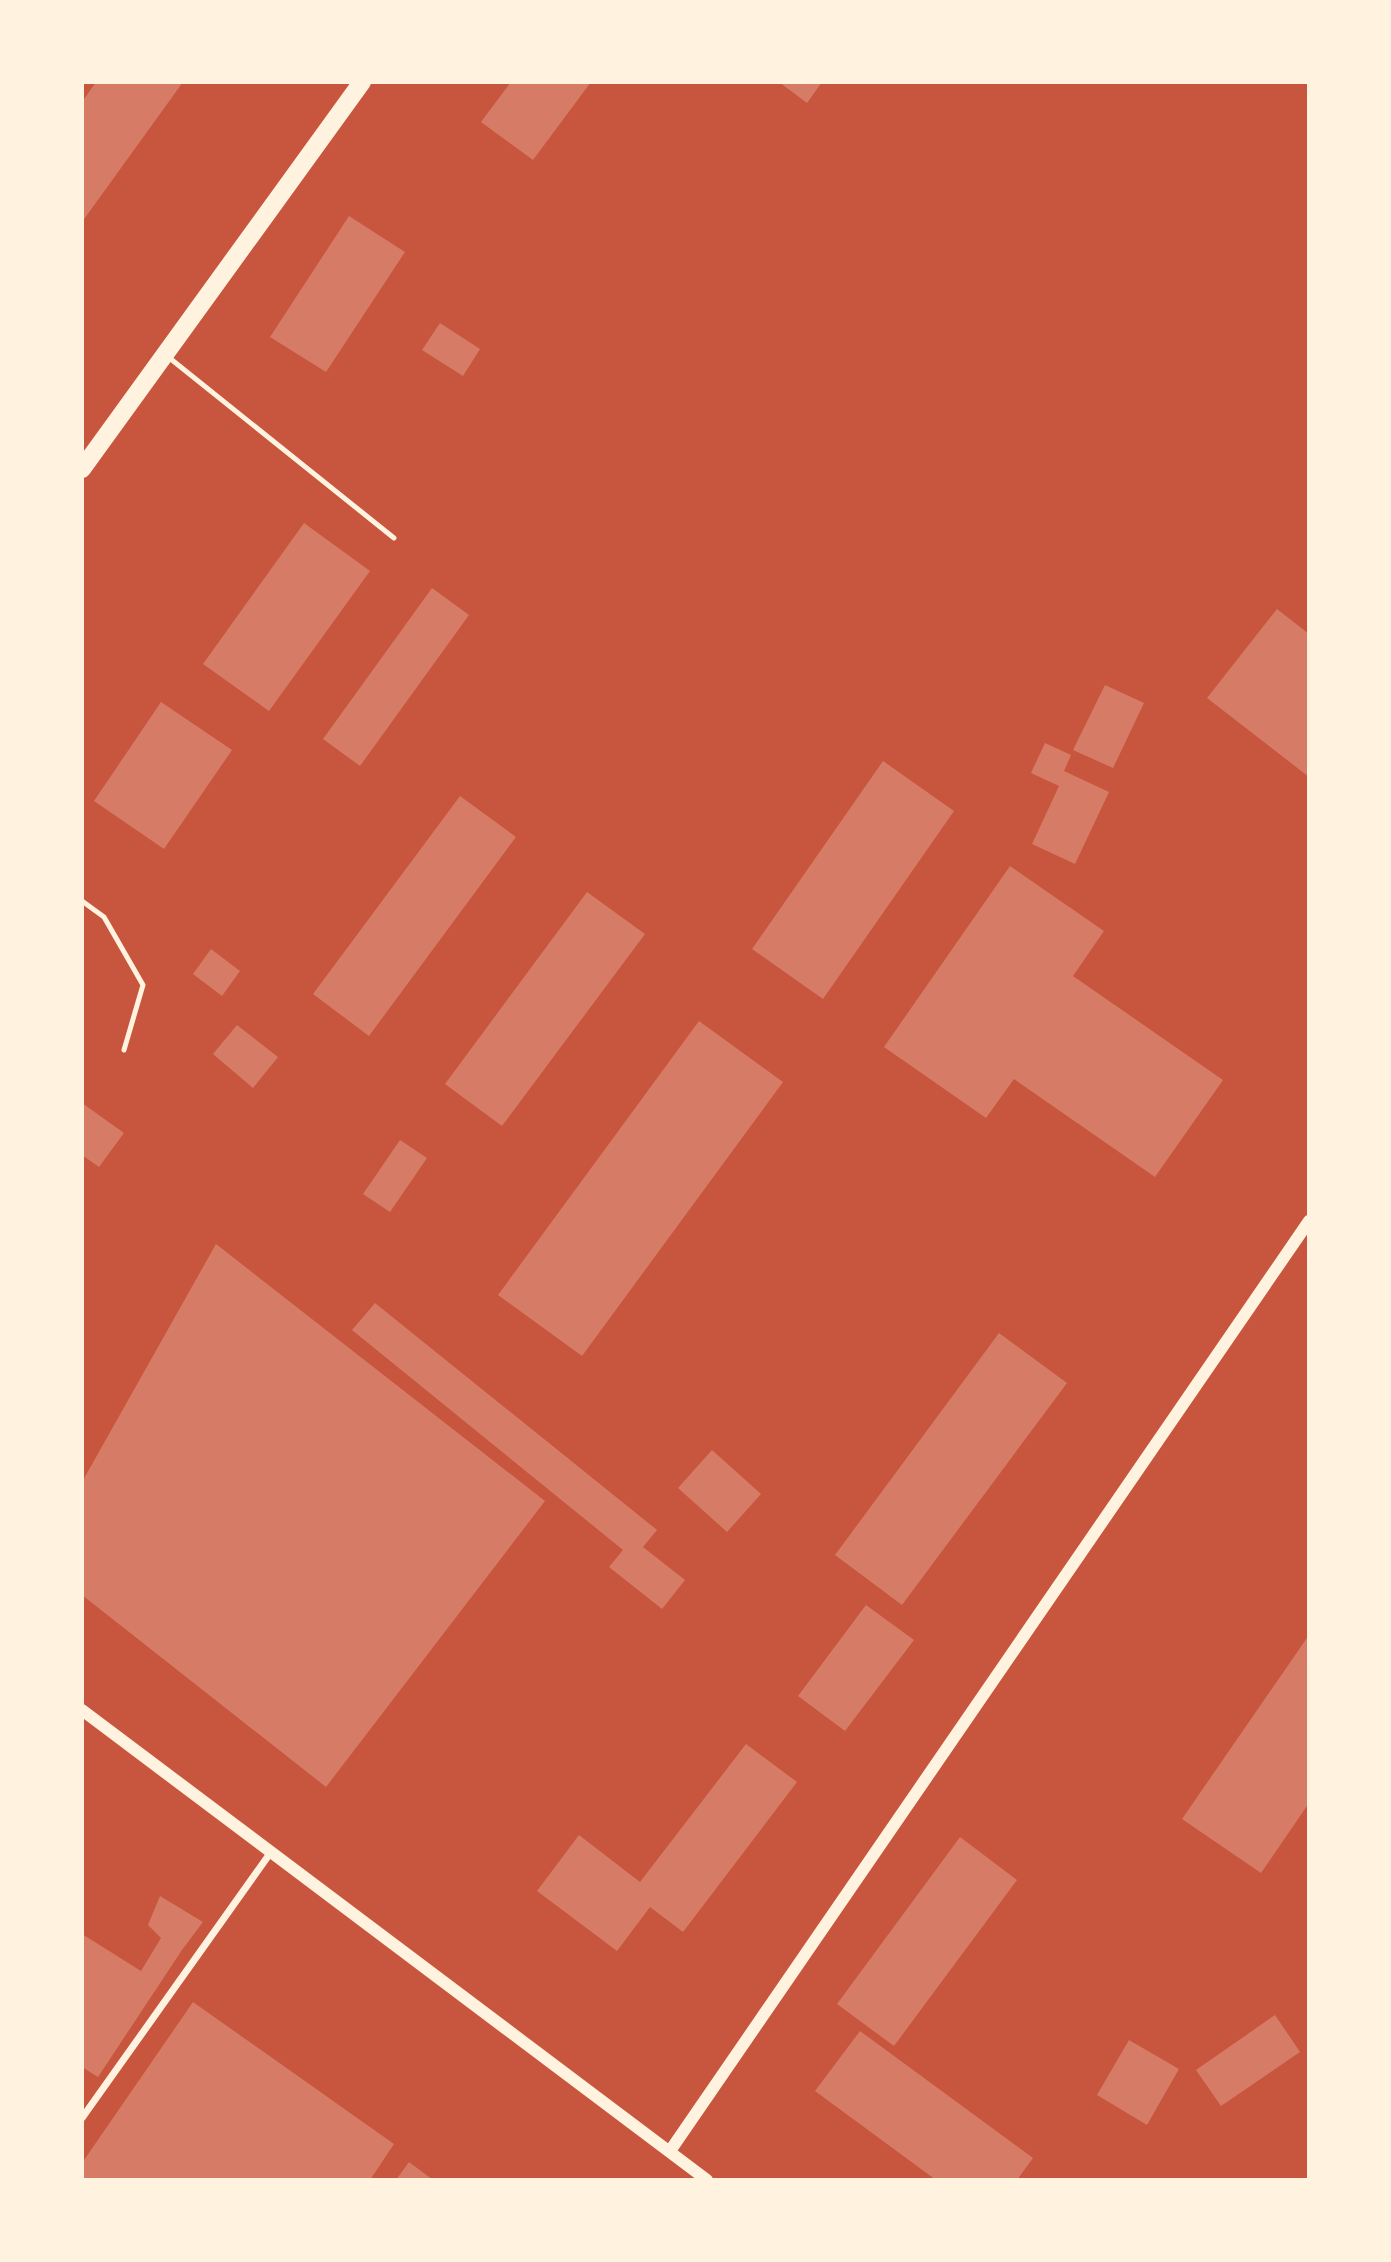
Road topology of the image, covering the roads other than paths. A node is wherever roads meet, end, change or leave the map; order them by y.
1 (362, 82) edge
2 (165, 355) junction
3 (82, 469) edge
4 (394, 538) dead end
5 (82, 901) edge
6 (124, 1050) dead end
7 (1309, 1221) edge
8 (82, 1710) edge
9 (271, 1852) junction
10 (82, 2118) edge
11 (670, 2151) junction
12 (707, 2180) edge

1 - 2 main road
2 - 3 main road
2 - 4 lane
5 - 6 lane
7 - 11 street
8 - 9 street
9 - 10 street
9 - 11 street
11 - 12 street

